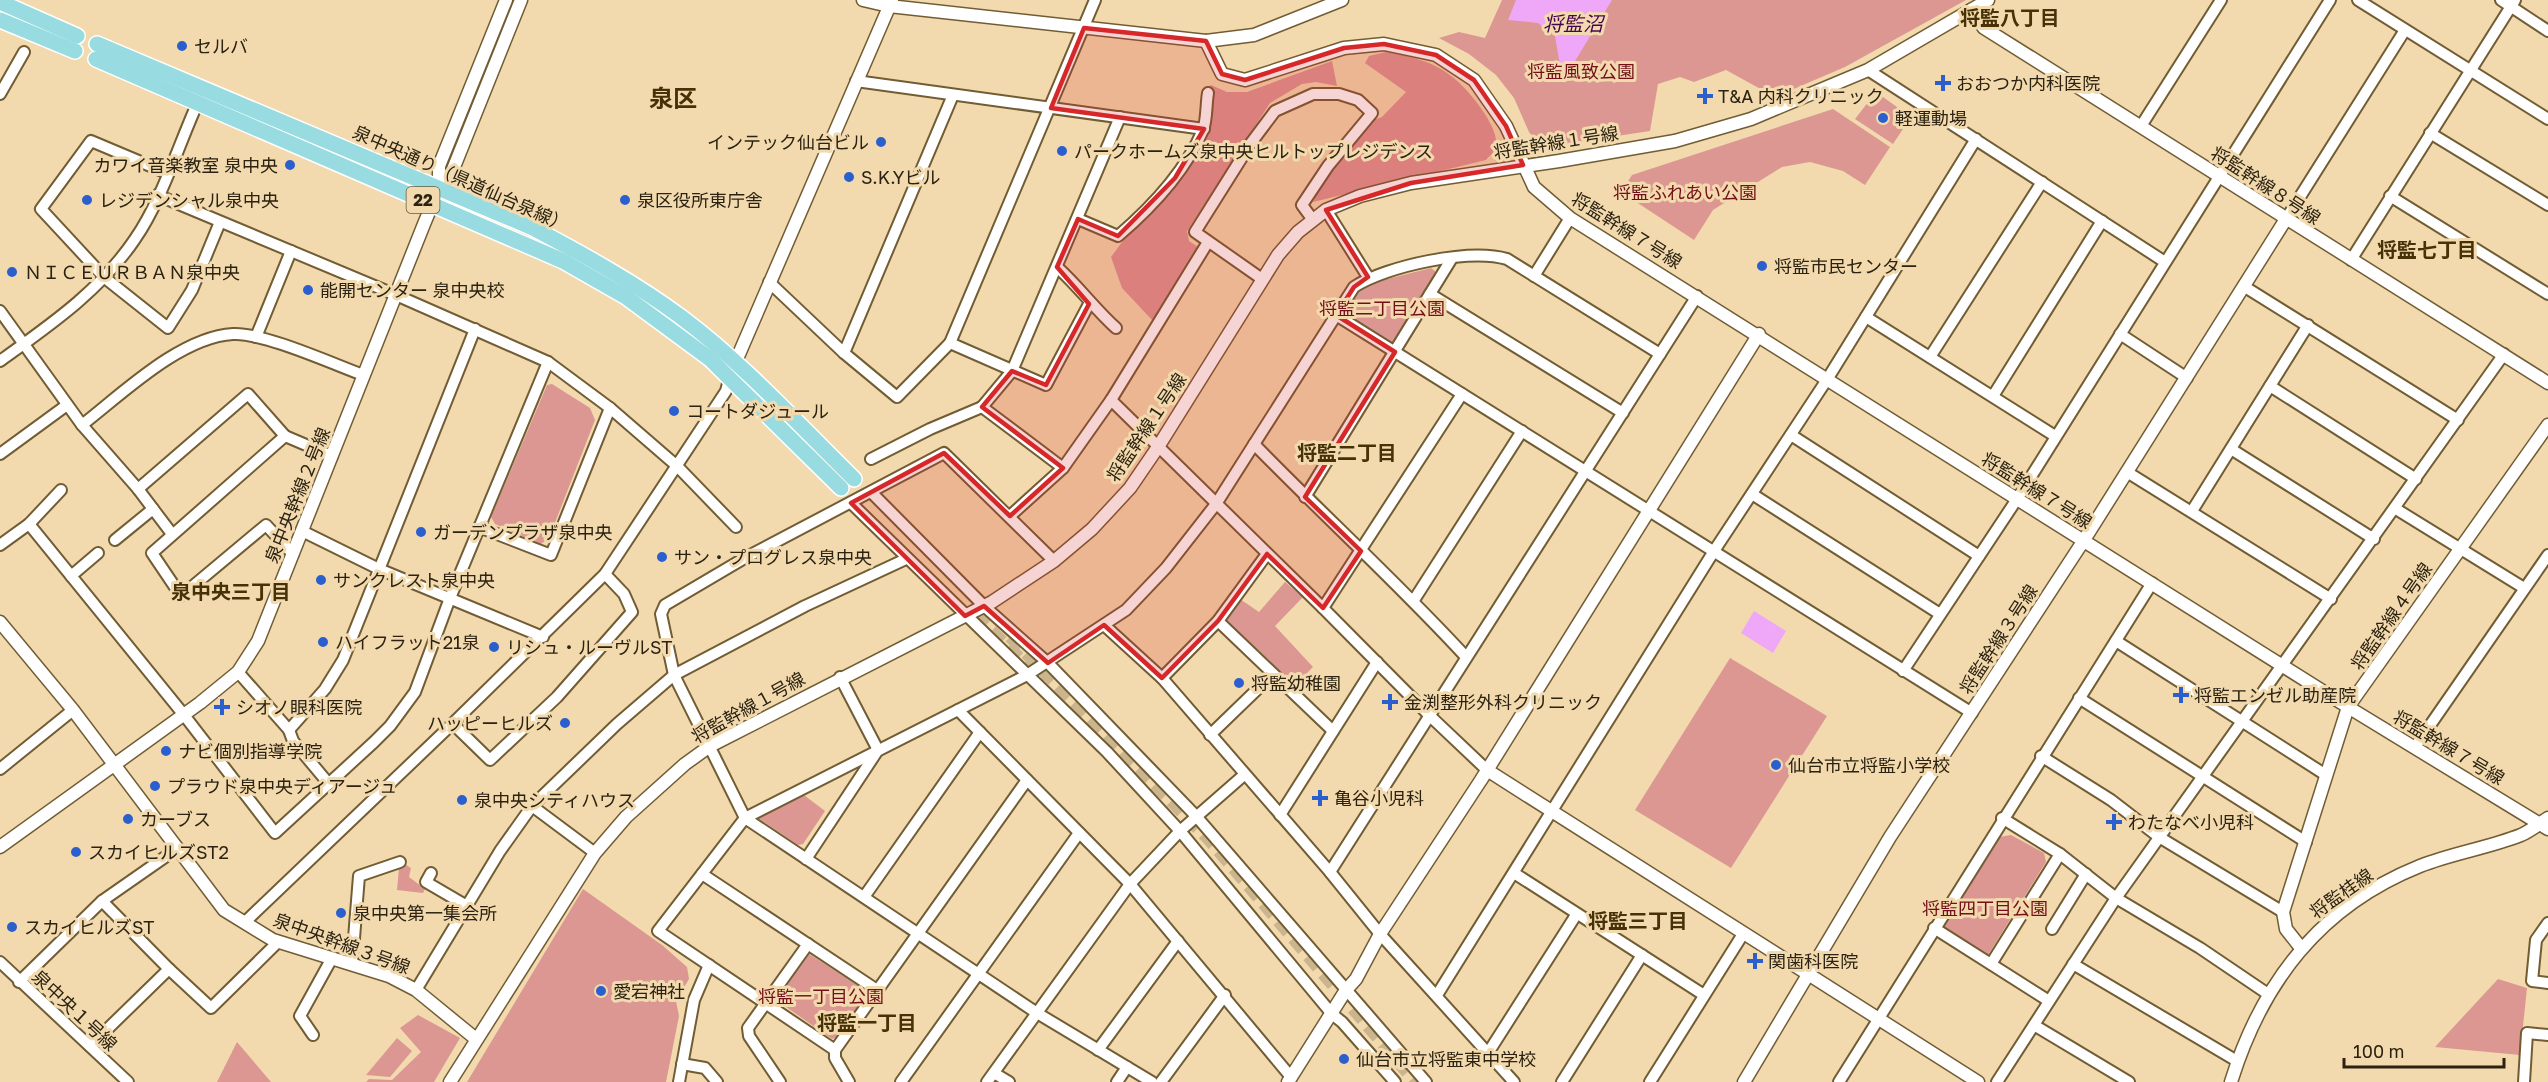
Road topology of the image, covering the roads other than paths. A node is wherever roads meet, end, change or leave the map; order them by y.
1 (506, 0) edge
2 (521, 0) edge
3 (863, 0) edge
4 (1095, 0) edge
5 (1988, 0) edge
6 (2221, 0) edge
7 (2330, 0) edge
8 (2358, 0) edge
9 (2501, 0) edge
10 (1334, 1) edge
11 (0, 2) edge
12 (890, 3) edge
13 (2513, 3) edge
14 (1971, 10) junction
15 (0, 20) edge
16 (1084, 28) junction
17 (2405, 30) junction
18 (2548, 31) edge
19 (1206, 41) junction
20 (24, 52) dead end
21 (1868, 70) junction
22 (2470, 71) junction
23 (856, 81) junction
24 (1208, 93) dead end
25 (0, 94) edge
26 (953, 94) junction
27 (198, 102) junction
28 (1051, 108) junction
29 (1120, 117) junction
30 (2548, 119) edge
31 (2140, 126) junction
32 (1204, 129) junction
33 (2430, 133) junction
34 (1976, 140) junction
35 (1523, 165) junction
36 (167, 173) junction
37 (2219, 176) junction
38 (2042, 182) junction
39 (440, 188) junction
40 (157, 195) junction
41 (2390, 196) junction
42 (432, 204) junction
43 (2548, 205) edge
44 (1326, 210) junction
45 (1570, 218) junction
46 (1078, 219) junction
47 (2286, 219) junction
48 (1313, 220) junction
49 (2102, 221) junction
50 (220, 222) junction
51 (1208, 242) junction
52 (291, 251) junction
53 (1452, 258) junction
54 (2351, 260) junction
55 (2165, 262) junction
56 (1057, 267) junction
57 (1534, 276) junction
58 (105, 278) junction
59 (1368, 278) junction
60 (1262, 279) junction
61 (769, 282) junction
62 (2245, 286) junction
63 (1430, 294) junction
64 (2548, 294) edge
65 (396, 295) junction
66 (1697, 296) junction
67 (1089, 304) junction
68 (0, 311) edge
69 (1336, 315) junction
70 (1866, 317) junction
71 (2308, 325) junction
72 (1116, 328) dead end
73 (475, 329) junction
74 (1759, 334) junction
75 (2120, 334) junction
76 (256, 337) junction
77 (950, 343) junction
78 (24, 344) junction
79 (1395, 352) junction
80 (843, 353) junction
81 (1660, 354) junction
82 (2504, 354) junction
83 (1930, 357) junction
84 (0, 361) edge
85 (548, 362) junction
86 (733, 369) junction
87 (1012, 370) junction
88 (363, 375) junction
89 (1828, 378) junction
90 (2187, 378) junction
91 (2548, 383) edge
92 (2270, 386) junction
93 (1461, 394) junction
94 (1993, 396) junction
95 (1111, 400) junction
96 (67, 405) junction
97 (982, 407) junction
98 (610, 408) junction
99 (1623, 413) junction
100 (2458, 420) junction
101 (82, 425) junction
102 (2548, 425) edge
103 (1522, 431) junction
104 (1791, 435) junction
105 (285, 436) junction
106 (2055, 436) junction
107 (1254, 444) junction
108 (1158, 447) junction
109 (2231, 449) junction
110 (0, 454) edge
111 (332, 456) junction
112 (871, 459) dead end
113 (677, 466) junction
114 (1063, 468) junction
115 (1586, 471) junction
116 (2127, 472) junction
117 (854, 479) dead end
118 (2416, 479) junction
119 (842, 488) dead end
120 (138, 489) junction
121 (61, 490) dead end
122 (871, 492) junction
123 (1752, 494) junction
124 (1305, 497) junction
125 (2017, 499) junction
126 (851, 503) junction
127 (1216, 504) junction
128 (153, 509) junction
129 (2396, 509) junction
130 (1649, 511) junction
131 (2192, 511) junction
132 (1010, 516) junction
133 (29, 524) junction
134 (479, 527) junction
135 (736, 527) dead end
136 (302, 531) junction
137 (172, 534) junction
138 (2374, 539) junction
139 (115, 540) dead end
140 (2084, 540) junction
141 (0, 546) edge
142 (2460, 548) junction
143 (1360, 551) junction
144 (1714, 551) junction
145 (98, 553) dead end
146 (293, 554) junction
147 (1267, 554) junction
148 (2548, 555) edge
149 (1979, 556) junction
150 (906, 559) junction
151 (1054, 561) junction
152 (379, 569) junction
153 (605, 574) junction
154 (71, 576) junction
155 (2152, 583) junction
156 (2524, 588) junction
157 (450, 598) junction
158 (2331, 598) junction
159 (1414, 600) junction
160 (984, 606) junction
161 (1323, 608) junction
162 (1940, 614) junction
163 (965, 616) junction
164 (1218, 621) junction
165 (0, 622) edge
166 (1104, 625) junction
167 (543, 637) junction
168 (2116, 641) junction
169 (1466, 657) junction
170 (1377, 662) junction
171 (1048, 663) junction
172 (2284, 665) junction
173 (1903, 670) junction
174 (238, 672) junction
175 (1273, 674) junction
176 (674, 675) junction
177 (1028, 675) junction
178 (840, 677) junction
179 (1162, 678) junction
180 (2079, 698) junction
181 (2348, 708) junction
182 (73, 710) junction
183 (958, 710) junction
184 (1972, 713) junction
185 (184, 715) junction
186 (1430, 716) junction
187 (2243, 723) junction
188 (453, 724) junction
189 (289, 729) junction
190 (1333, 731) junction
191 (980, 732) junction
192 (1210, 735) junction
193 (711, 746) junction
194 (2415, 747) junction
195 (878, 750) junction
196 (2041, 756) junction
197 (115, 764) junction
198 (0, 769) edge
199 (1487, 770) junction
200 (1244, 775) junction
201 (2326, 775) junction
202 (2203, 777) junction
203 (1027, 780) junction
204 (329, 784) junction
205 (532, 806) junction
206 (1552, 813) junction
207 (1280, 815) junction
208 (1196, 816) junction
209 (745, 818) junction
210 (2002, 818) junction
211 (2545, 823) edge
212 (1180, 831) junction
213 (1079, 833) junction
214 (2159, 837) junction
215 (2306, 842) junction
216 (0, 847) edge
217 (177, 848) junction
218 (595, 853) junction
219 (2060, 854) junction
220 (806, 858) junction
221 (400, 862) dead end
222 (1330, 872) junction
223 (431, 873) dead end
224 (1514, 873) junction
225 (702, 874) junction
226 (2086, 874) junction
227 (1130, 885) junction
228 (864, 897) junction
229 (2116, 898) junction
230 (102, 901) junction
231 (467, 906) junction
232 (2283, 912) junction
233 (1576, 915) junction
234 (245, 922) junction
235 (2548, 923) edge
236 (1934, 928) junction
237 (2052, 929) dead end
238 (918, 933) junction
239 (1380, 934) junction
240 (1743, 934) junction
241 (1178, 941) junction
242 (278, 942) junction
243 (808, 944) junction
244 (2301, 948) junction
245 (1642, 955) junction
246 (332, 958) junction
247 (0, 962) edge
248 (352, 963) junction
249 (1990, 964) junction
250 (2073, 964) junction
251 (710, 965) junction
252 (169, 969) junction
253 (978, 974) junction
254 (1810, 976) junction
255 (20, 982) junction
256 (2548, 982) edge
257 (416, 990) junction
258 (878, 990) junction
259 (1346, 990) junction
260 (2268, 994) junction
261 (1225, 995) junction
262 (1437, 995) junction
263 (1704, 995) junction
264 (2049, 1001) junction
265 (765, 1003) junction
266 (1036, 1013) junction
267 (1332, 1014) junction
268 (1877, 1019) junction
269 (2034, 1025) junction
270 (313, 1035) dead end
271 (2548, 1035) edge
272 (476, 1039) junction
273 (90, 1046) junction
274 (834, 1050) junction
275 (1098, 1050) junction
276 (1488, 1053) junction
277 (2237, 1061) junction
278 (682, 1064) junction
279 (1127, 1067) junction
280 (991, 1078) edge
281 (1290, 1080) edge
282 (1843, 1080) edge
283 (128, 1082) edge
284 (450, 1082) edge
285 (679, 1082) edge
286 (717, 1082) edge
287 (780, 1082) edge
288 (849, 1082) edge
289 (901, 1082) edge
290 (1009, 1082) edge
291 (1117, 1082) edge
292 (1152, 1082) edge
293 (1161, 1082) edge
294 (1395, 1082) edge
295 (1426, 1082) edge
296 (1514, 1082) edge
297 (1562, 1082) edge
298 (1650, 1082) edge
299 (1744, 1082) edge
300 (1978, 1082) edge
301 (1997, 1082) edge
302 (2129, 1082) edge
303 (2231, 1082) edge
304 (2524, 1082) edge

1 - 39 street
2 - 39 street, 泉中央幹線２号線
3 - 12 street
4 - 16 street
5 - 14 street, 将監幹線１号線
6 - 31 street
7 - 37 street
8 - 17 street
9 - 13 street
10 - 19 street
11 - 15 main road
12 - 16 street
12 - 23 street
13 - 18 street
13 - 22 street
14 - 21 street, 将監幹線１号線
14 - 31 street, 将監幹線８号線
16 - 19 street
16 - 28 street
17 - 22 street
17 - 47 street
19 - 35 street, 将監幹線７号線
20 - 25 street
21 - 34 street
21 - 35 street, 将監幹線１号線
22 - 30 street
22 - 33 street
23 - 26 street
23 - 61 street
24 - 32 street
26 - 28 street
26 - 80 street
27 - 36 street
27 - 39 main road, 泉中央通り（県道仙台泉線） / 22
27 - 42 main road, 泉中央通り（県道仙台泉線） / 22
28 - 29 street
28 - 77 street
29 - 32 street
29 - 46 street
31 - 37 street, 将監幹線８号線
32 - 46 street
33 - 41 street
33 - 43 street
34 - 38 street
34 - 70 street
35 - 44 street, 将監幹線１号線
35 - 45 street, 将監幹線７号線
36 - 40 street
36 - 58 street
37 - 47 street, 将監幹線８号線
37 - 55 street
38 - 49 street
38 - 83 street
39 - 42 street, 泉中央幹線２号線
39 - 86 main road, 泉中央通り（県道仙台泉線） / 22
40 - 50 street
40 - 58 street
41 - 54 street
41 - 64 street
42 - 65 street, 泉中央幹線２号線
42 - 86 main road, 泉中央通り（県道仙台泉線） / 22
44 - 48 street, 将監幹線１号線
44 - 59 street
45 - 57 street
45 - 66 street, 将監幹線７号線
46 - 56 street
47 - 54 street, 将監幹線８号線
47 - 62 street, 将監幹線３号線
48 - 51 street
48 - 60 street, 将監幹線１号線
49 - 55 street
49 - 94 street
50 - 52 street
50 - 58 street
51 - 60 street
51 - 95 street
52 - 65 street
52 - 76 street
53 - 57 street
53 - 59 street
53 - 63 street
54 - 82 street, 将監幹線８号線
55 - 75 street
56 - 67 street
56 - 87 street
57 - 81 street
58 - 78 street
59 - 69 street
60 - 108 street, 将監幹線１号線
61 - 80 street
61 - 86 street
62 - 71 street
62 - 90 street, 将監幹線３号線
63 - 79 street
63 - 99 street
65 - 73 street
65 - 88 street, 泉中央幹線２号線
66 - 74 street, 将監幹線７号線
66 - 81 street
67 - 72 street
67 - 87 street
68 - 78 street
69 - 79 street
69 - 107 street
70 - 83 street
70 - 89 street
71 - 92 street
71 - 100 street
73 - 85 street
73 - 152 street
74 - 89 street, 将監幹線７号線
74 - 130 street
75 - 90 street
75 - 106 street
76 - 88 street
76 - 101 street
77 - 80 street
77 - 87 street
78 - 84 street
78 - 96 street
79 - 93 street
79 - 124 street
81 - 99 street
82 - 91 street, 将監幹線８号線
82 - 100 street
83 - 94 street
85 - 98 street
85 - 134 street
86 - 113 street
86 - 117 main road, 泉中央通り（県道仙台泉線） / 22
86 - 119 main road, 泉中央通り（県道仙台泉線） / 22
87 - 97 street
88 - 111 street, 泉中央幹線２号線
89 - 104 street
89 - 125 street, 将監幹線７号線
90 - 116 street, 将監幹線３号線
92 - 109 street
92 - 118 street
93 - 103 street
93 - 143 street
94 - 106 street
95 - 108 street
95 - 114 street
96 - 101 street
96 - 110 street
97 - 112 street
97 - 114 street
98 - 113 street
98 - 134 street
99 - 115 street
100 - 118 street
101 - 120 street
102 - 142 street, 将監幹線４号線
103 - 115 street
103 - 159 street
104 - 123 street
104 - 149 street
105 - 111 street
105 - 120 street
105 - 137 street
106 - 125 street
107 - 124 street
107 - 127 street
108 - 127 street
108 - 151 street, 将監幹線１号線
109 - 131 street
109 - 138 street
111 - 136 street, 泉中央幹線２号線
113 - 135 street
113 - 153 street
114 - 132 street
115 - 130 street
115 - 169 street
116 - 131 street
116 - 140 street, 将監幹線３号線
118 - 129 street
120 - 128 street
121 - 133 street
122 - 126 street
122 - 132 street
122 - 160 street
123 - 144 street
123 - 162 street
124 - 143 street
125 - 140 street, 将監幹線７号線
125 - 149 street
126 - 150 street
126 - 176 street
127 - 147 street
127 - 166 street
128 - 137 street
128 - 139 street
129 - 138 street
129 - 142 street
130 - 144 street
130 - 199 street
131 - 158 street
132 - 151 street
133 - 141 street
133 - 154 street
134 - 157 street
136 - 146 street, 泉中央幹線２号線
136 - 152 street
137 - 146 street
138 - 158 street
140 - 155 street, 将監幹線７号線
140 - 184 street, 将監幹線３号線
142 - 156 street
142 - 181 street, 将監幹線４号線
143 - 159 street
143 - 161 street
144 - 173 street
144 - 206 street
145 - 154 street
146 - 174 street, 泉中央幹線２号線
147 - 161 street
147 - 164 street
148 - 156 street
149 - 162 street
150 - 163 street
150 - 176 street
151 - 160 street, 将監幹線１号線
152 - 157 street
152 - 189 street
153 - 167 street
153 - 188 street
154 - 185 street
155 - 168 street
155 - 172 street, 将監幹線７号線
156 - 194 street
157 - 167 street
157 - 204 street
158 - 172 street
159 - 169 street
160 - 163 street, 将監幹線１号線
160 - 171 street
161 - 170 street
162 - 173 street
163 - 177 street
163 - 178 street, 将監幹線１号線
164 - 175 street
164 - 179 street
165 - 182 street, 泉中央幹線３号線
166 - 171 street
166 - 179 street
167 - 188 street
168 - 180 street
168 - 187 street
169 - 186 street
170 - 186 street
170 - 190 street
171 - 177 street
171 - 208 street
172 - 181 street, 将監幹線７号線
172 - 187 street
173 - 184 street
174 - 185 street, 泉中央幹線２号線
174 - 189 street
175 - 190 street
175 - 192 street
176 - 193 street
176 - 205 street
177 - 183 street
177 - 212 street
178 - 193 street, 将監幹線１号線
178 - 195 street
179 - 192 street
180 - 196 street
180 - 202 street
181 - 194 street, 将監幹線７号線
181 - 201 street, 将監幹線４号線
182 - 197 street, 泉中央幹線３号線
182 - 198 street
183 - 191 street
183 - 195 street
184 - 254 street, 将監幹線３号線
185 - 197 street, 泉中央幹線２号線
185 - 204 street
186 - 199 street
186 - 222 street
187 - 201 street
187 - 202 street
188 - 234 street
189 - 204 street
190 - 207 street
191 - 203 street
191 - 228 street
192 - 200 street
193 - 209 street
193 - 218 street, 将監幹線１号線
194 - 211 street, 将監幹線７号線
195 - 209 street
195 - 220 street
196 - 210 street
196 - 214 street
197 - 216 street, 泉中央幹線２号線
197 - 217 street, 泉中央幹線３号線
199 - 206 street
199 - 239 street
200 - 207 street
200 - 208 street
201 - 215 street, 将監幹線４号線
202 - 214 street
202 - 215 street
203 - 213 street
203 - 238 street
205 - 218 street
205 - 231 street
206 - 224 street
206 - 240 street
207 - 222 street
208 - 212 street
208 - 259 street
209 - 220 street
209 - 225 street
210 - 219 street
210 - 236 street
211 - 244 street, 将監桂線
212 - 227 street
212 - 267 street
213 - 227 street
213 - 253 street
214 - 229 street
214 - 232 street
215 - 232 street, 将監幹線４号線
217 - 230 street
217 - 234 street, 泉中央幹線３号線
218 - 272 street, 将監幹線１号線
219 - 226 street
219 - 249 street
220 - 228 street
221 - 248 street
222 - 239 street
223 - 231 street
224 - 233 street
224 - 262 street
225 - 243 street
225 - 251 street
226 - 229 street
226 - 237 street
227 - 241 street
227 - 266 street
228 - 238 street
229 - 250 street
229 - 260 street
230 - 252 street
230 - 255 street
231 - 257 street
232 - 244 street
233 - 245 street
233 - 276 street
234 - 242 street, 泉中央幹線３号線
235 - 256 street
236 - 249 street
236 - 268 street
238 - 253 street
238 - 258 street
239 - 259 street
239 - 262 street
240 - 254 street
240 - 263 street
241 - 261 street
241 - 275 street
242 - 246 street, 泉中央幹線３号線
242 - 252 street
243 - 258 street
243 - 265 street
244 - 260 street, 将監桂線
245 - 263 street
245 - 297 street
246 - 248 street, 泉中央幹線３号線
246 - 270 street
247 - 255 street, 泉中央１号線
248 - 257 street, 泉中央幹線３号線
249 - 264 street
250 - 264 street
250 - 277 street
251 - 265 street
251 - 278 street
252 - 273 street
253 - 266 street
253 - 289 street
254 - 268 street
254 - 299 street, 将監幹線３号線
255 - 273 street, 泉中央１号線
257 - 272 street, 泉中央幹線３号線
258 - 274 street
259 - 267 street
259 - 295 street
260 - 277 street, 将監桂線
261 - 281 street
261 - 293 street
262 - 276 street
263 - 298 street
264 - 269 street
265 - 274 street
265 - 287 street
266 - 275 street
266 - 280 street
267 - 281 street
267 - 294 street
268 - 282 street
268 - 300 street
269 - 301 street
269 - 302 street
271 - 304 street
272 - 284 street, 将監幹線１号線
273 - 283 street, 泉中央１号線
274 - 288 street
275 - 279 street
276 - 296 street
277 - 303 street, 将監桂線
278 - 285 street
278 - 286 street
279 - 291 street
279 - 292 street
280 - 290 street

